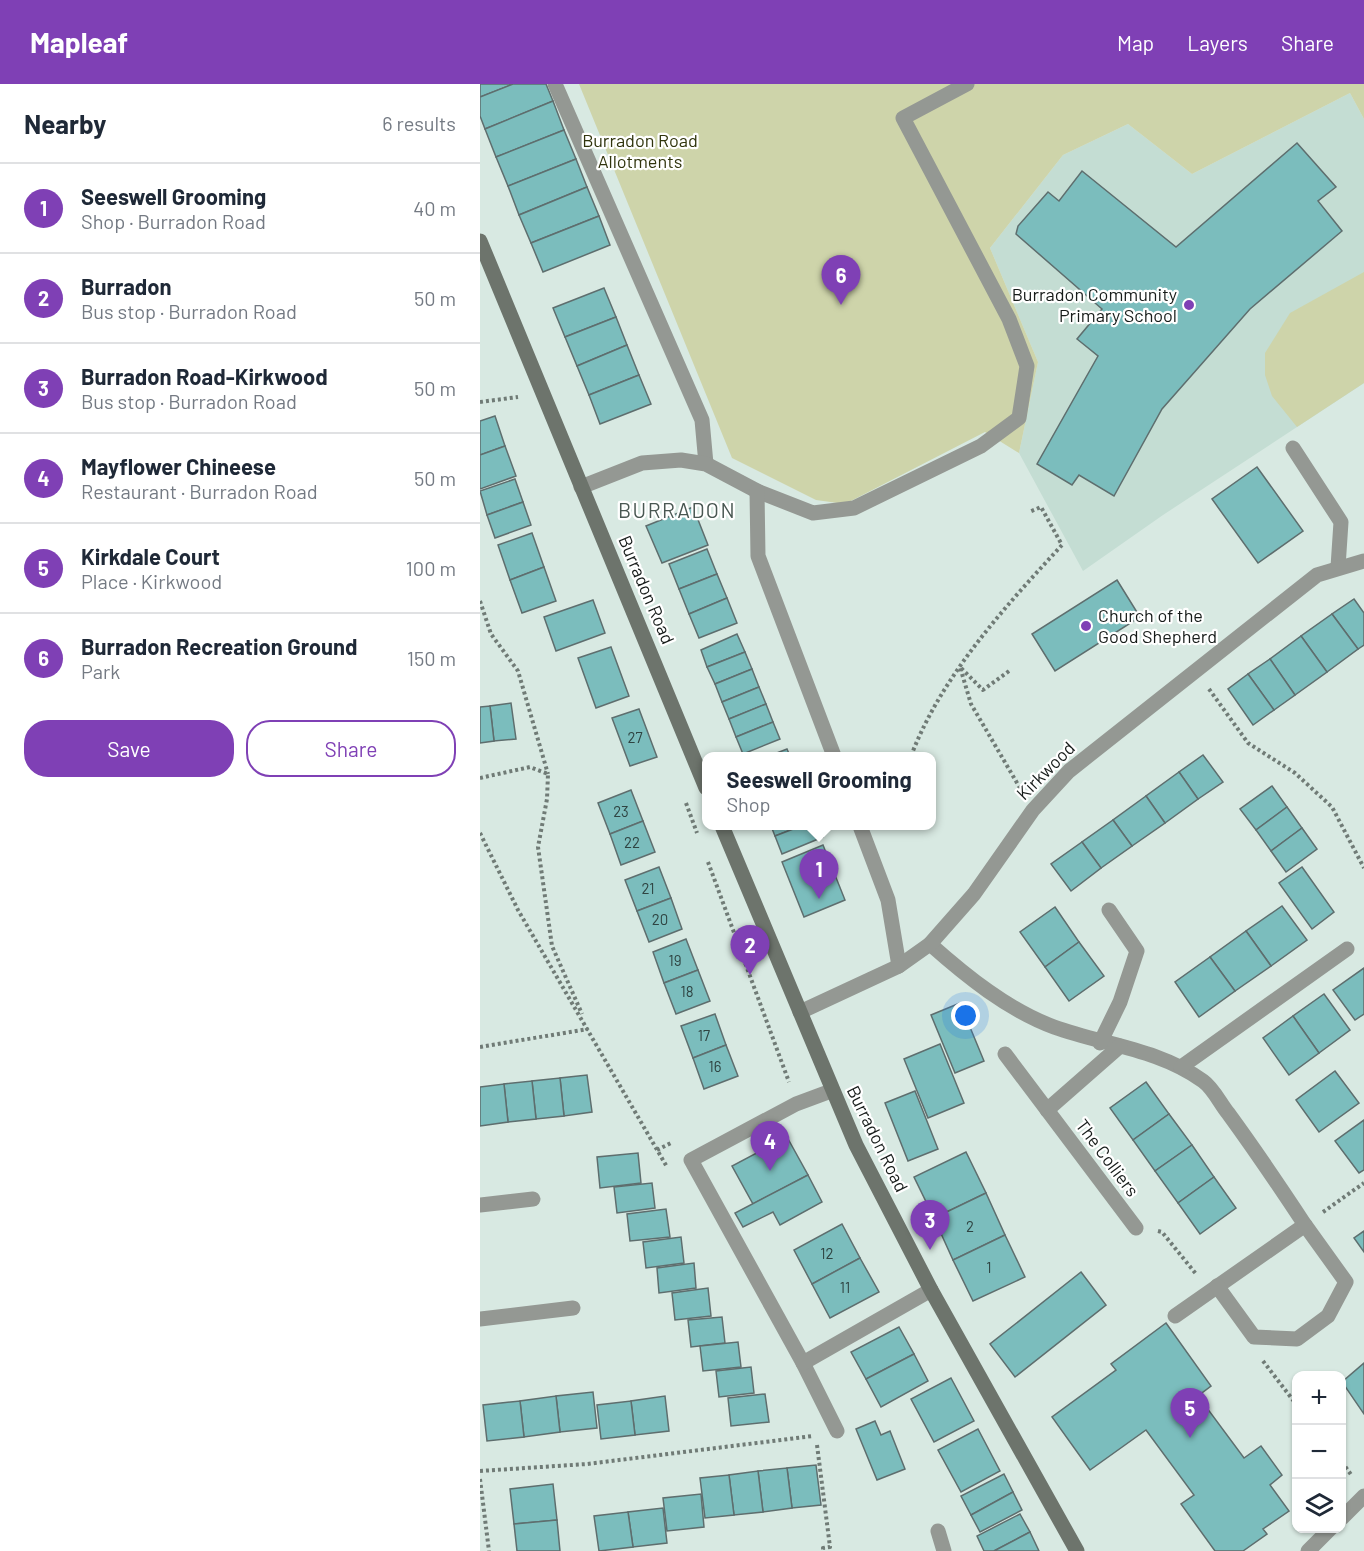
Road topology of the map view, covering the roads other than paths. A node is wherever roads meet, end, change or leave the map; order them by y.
1 (555, 84) edge
2 (967, 84) edge
3 (480, 241) edge
4 (483, 259) edge
5 (1293, 448) dead end
6 (706, 464) junction
7 (581, 486) junction
8 (757, 491) junction
9 (1364, 561) edge
10 (1338, 567) junction
11 (832, 752) edge
12 (702, 778) edge
13 (724, 830) edge
14 (862, 830) edge
15 (1109, 910) dead end
16 (930, 944) junction
17 (1347, 949) dead end
18 (899, 966) junction
19 (800, 1012) junction
20 (1100, 1043) junction
21 (1120, 1046) junction
22 (1005, 1054) dead end
23 (1180, 1067) junction
24 (831, 1091) junction
25 (1047, 1110) junction
26 (533, 1199) dead end
27 (480, 1206) edge
28 (1305, 1226) junction
29 (1136, 1228) dead end
30 (1217, 1286) junction
31 (931, 1290) junction
32 (573, 1308) dead end
33 (1175, 1316) dead end
34 (480, 1319) edge
35 (804, 1364) junction
36 (837, 1431) dead end
37 (1364, 1496) edge
38 (1346, 1513) edge
39 (938, 1531) dead end
40 (1326, 1533) edge
41 (944, 1551) edge
42 (1077, 1551) edge
43 (1308, 1551) edge

1 - 6 street
2 - 8 street
3 - 4 main road, Burradon Road
4 - 7 main road, Burradon Road
5 - 10 street
6 - 7 street
6 - 8 street
7 - 12 main road, Burradon Road
8 - 11 street
9 - 10 street, Kirkwood
10 - 16 street, Kirkwood
13 - 19 main road, Burradon Road
14 - 18 street
15 - 20 street
16 - 18 street, Kirkwood
16 - 20 street
17 - 23 street
18 - 19 street, Kirkwood
19 - 24 main road, Burradon Road
20 - 21 street
21 - 23 street
21 - 25 street
22 - 25 street, The Colliers
23 - 28 street
24 - 31 main road, Burradon Road
24 - 35 street
25 - 29 street, The Colliers
26 - 27 street
28 - 30 street
28 - 30 street
30 - 33 street
31 - 35 street
31 - 42 main road, Burradon Road
32 - 34 street
35 - 36 street
37 - 38 street
39 - 41 street
40 - 43 street

